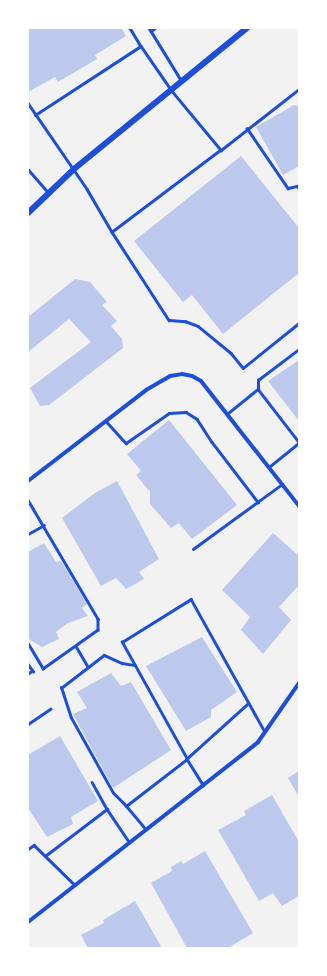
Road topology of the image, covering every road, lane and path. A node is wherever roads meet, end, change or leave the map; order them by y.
1 (130, 28) edge
2 (148, 28) edge
3 (155, 28) edge
4 (247, 28) edge
5 (151, 32) junction
6 (141, 46) junction
7 (182, 82) junction
8 (299, 89) edge
9 (172, 91) junction
10 (28, 103) edge
11 (35, 115) junction
12 (247, 128) junction
13 (221, 150) junction
14 (28, 169) edge
15 (74, 169) junction
16 (299, 188) edge
17 (49, 193) junction
18 (28, 213) edge
19 (112, 232) junction
20 (299, 323) edge
21 (299, 349) edge
22 (258, 389) junction
23 (227, 414) junction
24 (106, 422) junction
25 (299, 443) edge
26 (268, 467) junction
27 (28, 481) edge
28 (282, 484) junction
29 (28, 500) edge
30 (258, 502) junction
31 (299, 506) edge
32 (44, 525) junction
33 (28, 534) edge
34 (193, 549) dead end
35 (28, 644) edge
36 (76, 646) junction
37 (28, 664) edge
38 (135, 665) junction
39 (88, 667) junction
40 (28, 674) edge
41 (299, 683) edge
42 (248, 704) junction
43 (50, 709) dead end
44 (28, 724) edge
45 (265, 733) junction
46 (187, 758) junction
47 (92, 782) dead end
48 (203, 785) junction
49 (126, 806) junction
50 (107, 809) junction
51 (146, 830) junction
52 (130, 843) junction
53 (28, 849) edge
54 (46, 856) junction
55 (75, 886) junction
56 (28, 922) edge

1 - 6 lane
2 - 5 lane
3 - 5 lane
4 - 7 street
5 - 7 lane
6 - 9 lane
6 - 11 lane
7 - 9 street
8 - 12 lane
9 - 13 lane
9 - 15 street
10 - 11 lane
11 - 15 lane
12 - 13 lane
12 - 16 lane
13 - 19 lane
14 - 17 lane
15 - 17 street
15 - 19 lane
17 - 18 street
19 - 20 lane
21 - 22 lane
22 - 23 lane
22 - 25 lane
23 - 24 street
23 - 26 street
24 - 27 street
24 - 30 lane
25 - 26 lane
26 - 28 street
28 - 30 lane
28 - 31 street
29 - 32 lane
30 - 34 lane
32 - 33 lane
32 - 36 lane
35 - 36 lane
36 - 39 lane
37 - 40 lane
38 - 39 lane
38 - 42 lane
38 - 46 lane
39 - 49 lane
41 - 45 street
42 - 45 lane
42 - 46 lane
43 - 44 lane
45 - 48 street
46 - 48 lane
46 - 49 lane
47 - 50 lane
48 - 51 street
49 - 51 lane
50 - 52 lane
50 - 54 lane
51 - 52 street
52 - 55 street
53 - 54 lane
54 - 55 lane
55 - 56 street

